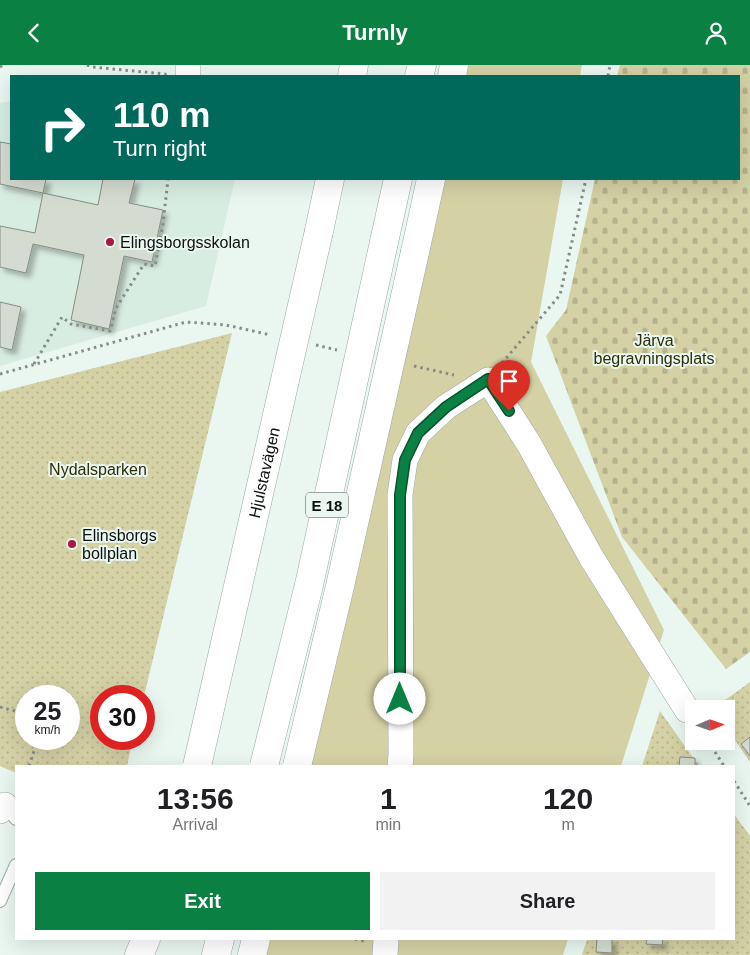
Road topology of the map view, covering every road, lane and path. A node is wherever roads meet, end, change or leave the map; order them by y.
1 (87, 65) edge
2 (181, 71) edge
3 (168, 180) edge
4 (330, 180) edge
5 (398, 180) edge
6 (431, 180) edge
7 (586, 180) edge
8 (226, 325) dead end
9 (34, 365) junction
10 (0, 374) edge
11 (488, 379) junction
12 (685, 705) edge
13 (0, 707) edge
14 (15, 711) edge
15 (34, 750) edge
16 (714, 750) edge
17 (29, 765) edge
18 (196, 765) edge
19 (264, 765) edge
20 (297, 765) edge
21 (400, 765) edge
22 (723, 765) edge
23 (735, 783) edge
24 (750, 806) edge
25 (15, 867) edge
26 (0, 901) edge
27 (146, 940) edge
28 (386, 940) edge
29 (139, 955) edge
30 (385, 955) edge

1 - 2 path
3 - 9 path
4 - 18 main road, Hjulstavägen, bridge
5 - 19 main road, E 18, bridge
6 - 20 main road, E 18, bridge
7 - 11 path
8 - 9 path
9 - 10 path
11 - 12 street
11 - 21 street
13 - 14 path
15 - 17 path
16 - 22 path
23 - 24 path
25 - 26 lane
27 - 29 main road
28 - 30 street

